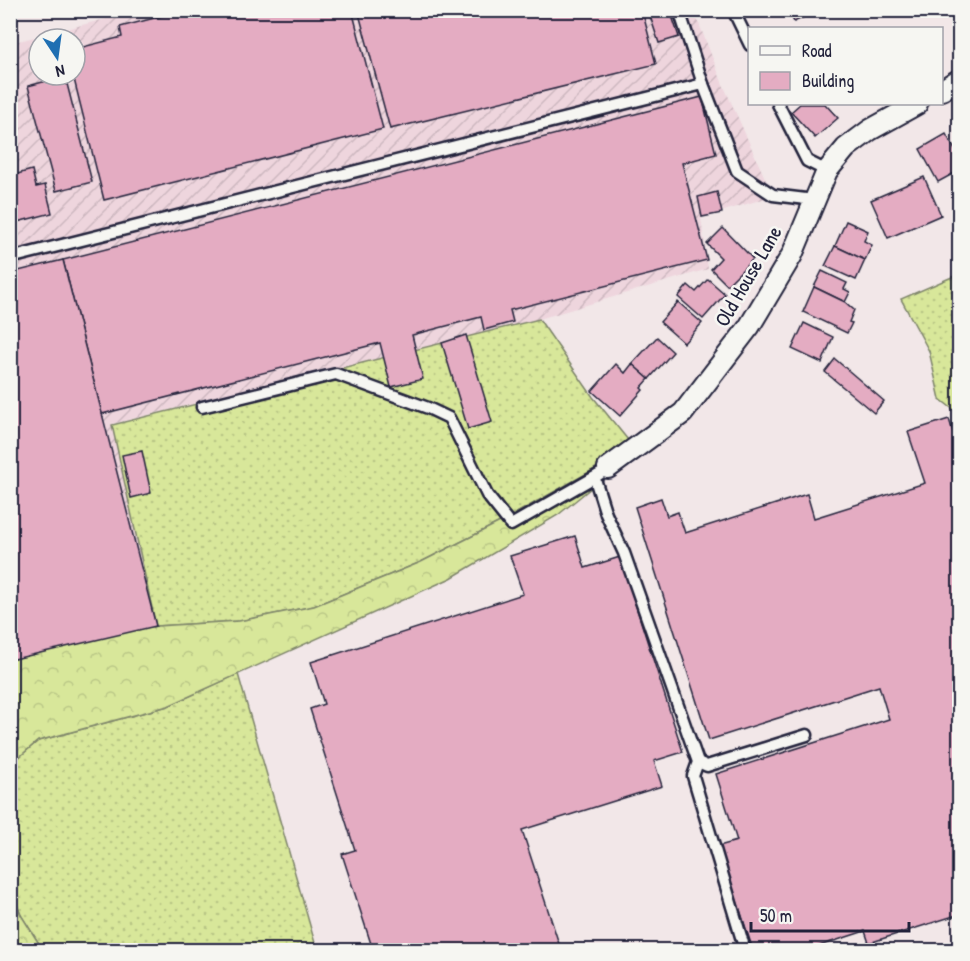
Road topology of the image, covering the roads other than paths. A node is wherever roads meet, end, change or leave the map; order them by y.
1 (679, 10) edge
2 (733, 10) edge
3 (748, 41) edge
4 (960, 79) edge
5 (703, 84) junction
6 (943, 89) edge
7 (779, 105) edge
8 (915, 105) edge
9 (827, 171) junction
10 (814, 200) junction
11 (10, 258) edge
12 (202, 407) dead end
13 (601, 473) junction
14 (807, 735) dead end
15 (698, 762) junction
16 (745, 951) edge

1 - 5 lane
2 - 3 lane
4 - 6 street
5 - 10 lane
5 - 11 lane
7 - 9 lane
8 - 9 street, Old House Lane
9 - 10 street, Old House Lane
10 - 13 street, Old House Lane
12 - 13 lane
13 - 15 lane
14 - 15 lane
15 - 16 lane

